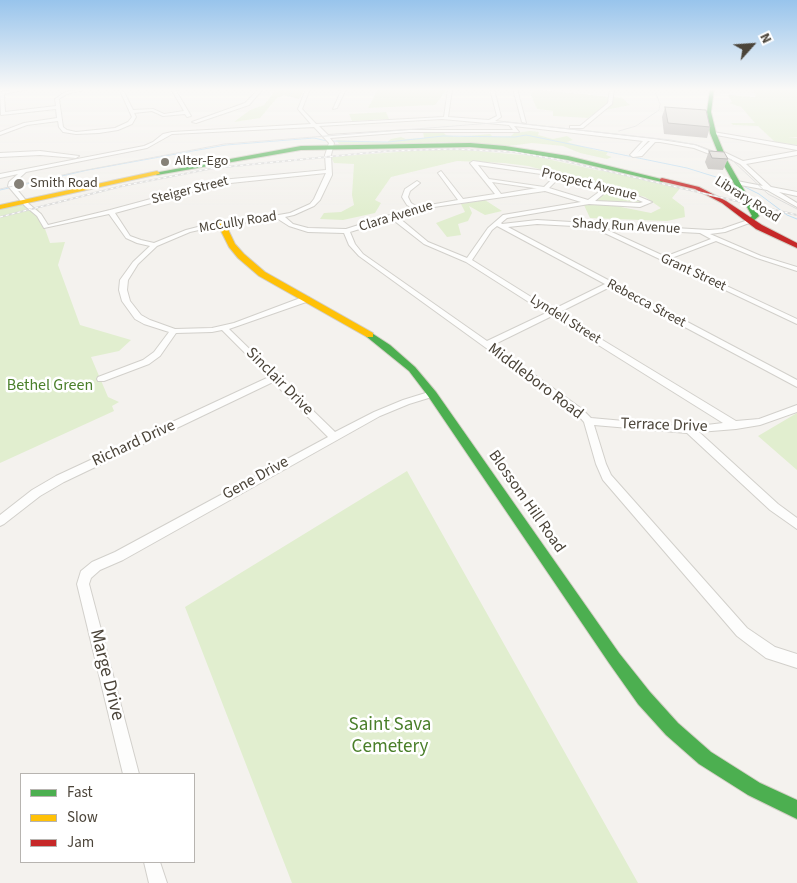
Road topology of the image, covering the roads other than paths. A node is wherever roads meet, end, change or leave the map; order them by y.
1 (64, 130) edge
2 (103, 130) edge
3 (215, 130) edge
4 (319, 130) edge
5 (516, 130) edge
6 (563, 130) edge
7 (200, 131) joint
8 (713, 133) joint
9 (647, 140) junction
10 (654, 140) junction
11 (329, 142) junction
12 (797, 148) edge
13 (797, 153) edge
14 (0, 155) edge
15 (723, 155) junction
16 (90, 158) junction
17 (742, 163) junction
18 (24, 171) junction
19 (329, 171) junction
20 (441, 173) dead end
21 (0, 176) edge
22 (559, 176) junction
23 (486, 180) junction
24 (417, 183) dead end
25 (737, 183) junction
26 (607, 188) junction
27 (545, 189) junction
28 (769, 189) junction
29 (797, 194) edge
30 (499, 196) junction
31 (24, 201) junction
32 (462, 201) junction
33 (589, 202) junction
34 (797, 205) edge
35 (0, 207) edge
36 (417, 209) junction
37 (111, 212) junction
38 (280, 217) junction
39 (394, 218) junction
40 (750, 221) junction
41 (221, 223) junction
42 (498, 224) junction
43 (589, 224) junction
44 (346, 231) junction
45 (700, 231) junction
46 (716, 239) junction
47 (155, 245) junction
48 (797, 246) edge
49 (669, 258) dead end
50 (468, 261) junction
51 (797, 269) edge
52 (611, 284) junction
53 (306, 299) junction
54 (553, 313) junction
55 (797, 322) edge
56 (224, 328) junction
57 (174, 331) junction
58 (486, 346) junction
59 (275, 378) junction
60 (102, 379) dead end
61 (797, 384) edge
62 (432, 394) junction
63 (797, 408) edge
64 (588, 421) junction
65 (736, 426) junction
66 (690, 430) junction
67 (334, 437) junction
68 (0, 521) edge
69 (797, 524) edge
70 (85, 575) joint
71 (797, 661) edge
72 (130, 773) edge
73 (797, 810) edge
74 (152, 863) edge
75 (158, 883) edge

1 - 2 street
3 - 7 street
4 - 11 street
5 - 11 street
6 - 9 street
7 - 16 street
8 - 12 street
8 - 15 street
9 - 10 street
9 - 10 street
10 - 15 street
11 - 19 street, McCully Road
11 - 31 street, Library Road
11 - 40 street, Library Road
13 - 17 street
14 - 16 street
15 - 17 street
15 - 25 street
16 - 18 street
17 - 28 street
18 - 21 street
18 - 31 street
19 - 37 street, Steiger Street
19 - 38 street, McCully Road
20 - 32 street
22 - 23 street, Prospect Avenue
22 - 26 street, Prospect Avenue
22 - 27 street
23 - 27 street
23 - 30 street
24 - 36 street
25 - 28 street
25 - 40 street
26 - 33 street
26 - 33 street, Prospect Avenue
27 - 30 street, Clara Avenue
27 - 33 street
28 - 29 street
28 - 34 street
30 - 32 street, Clara Avenue
31 - 35 street, Library Road
31 - 37 street, Steiger Street
32 - 36 street, Clara Avenue
33 - 42 street, Prospect Avenue
36 - 39 street, Clara Avenue
37 - 47 street
38 - 41 street, McCully Road
38 - 44 street, Clara Avenue
39 - 44 street, Clara Avenue
39 - 50 street, Lyndell Street
40 - 45 street, Shady Run Avenue
40 - 48 street, Library Road
41 - 47 street, McCully Road
41 - 53 street, Blossom Hill Road
42 - 43 street, Shady Run Avenue
42 - 50 street
42 - 52 street, Rebecca Street
43 - 45 street, Shady Run Avenue
43 - 55 street, Grant Street
44 - 58 street, Middleboro Road
45 - 46 street
46 - 49 street
46 - 51 street
47 - 57 street, McCully Road
50 - 54 street, Lyndell Street
52 - 54 street
52 - 61 street, Rebecca Street
53 - 56 street, McCully Road
53 - 62 street, Blossom Hill Road
54 - 58 street
54 - 65 street, Lyndell Street
56 - 57 street, McCully Road
56 - 59 street, Sinclair Drive
57 - 60 street
58 - 64 street, Middleboro Road
59 - 67 street, Sinclair Drive
59 - 68 street, Richard Drive
62 - 67 street, Gene Drive
62 - 73 street, Blossom Hill Road
63 - 65 street, Terrace Drive
64 - 66 street, Terrace Drive
64 - 71 street, Middleboro Road
65 - 66 street, Terrace Drive
66 - 69 street
67 - 70 street, Gene Drive
70 - 72 street, Marge Drive
74 - 75 street

